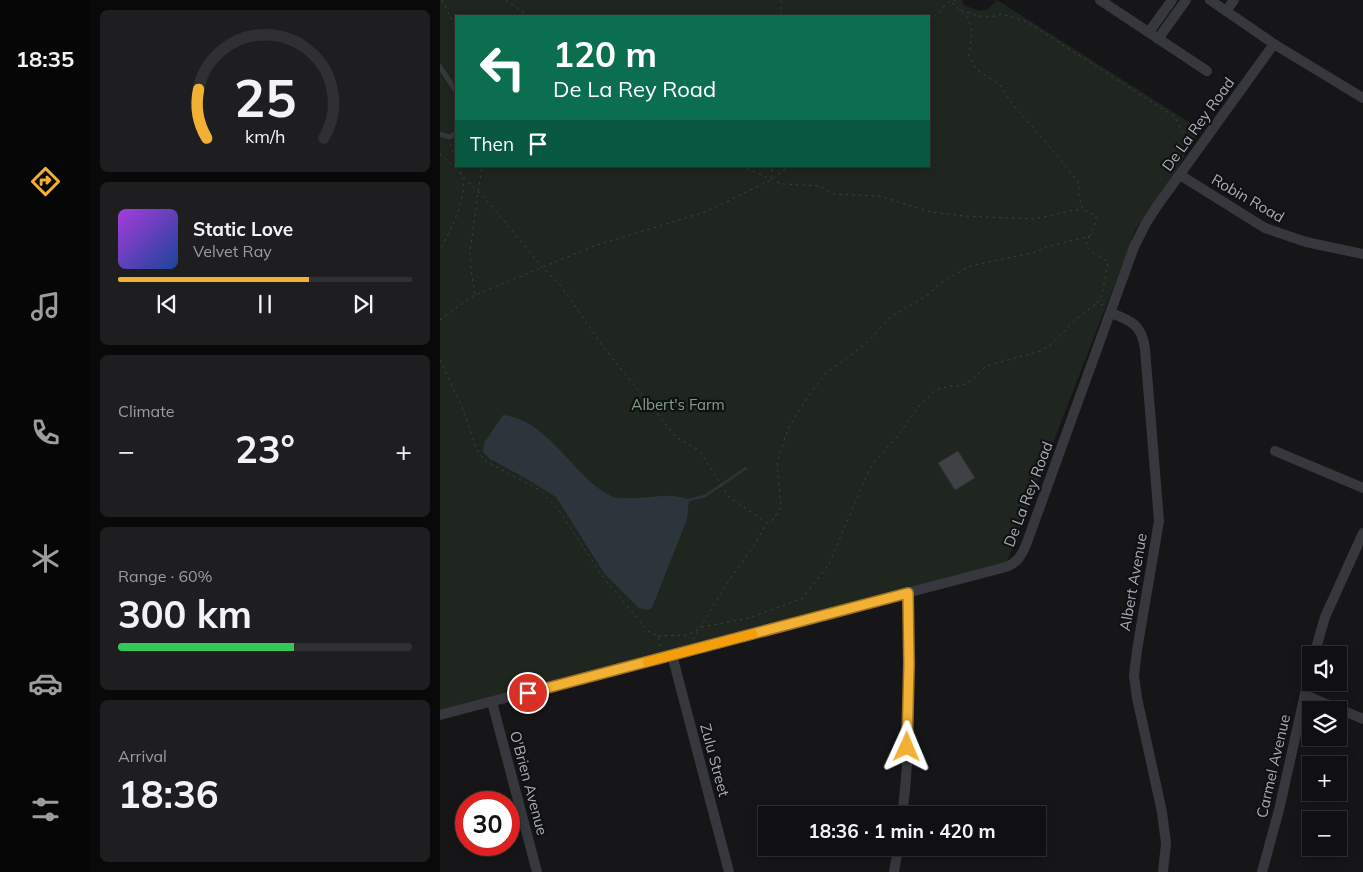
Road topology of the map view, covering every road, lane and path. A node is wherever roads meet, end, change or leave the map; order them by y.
1 (442, 0) edge
2 (506, 0) edge
3 (781, 0) edge
4 (950, 0) edge
5 (956, 0) edge
6 (1100, 0) edge
7 (1172, 0) edge
8 (1186, 0) edge
9 (1210, 0) edge
10 (1234, 0) edge
11 (960, 10) junction
12 (1226, 11) junction
13 (527, 15) edge
14 (781, 15) edge
15 (1160, 17) junction
16 (930, 20) edge
17 (1169, 24) junction
18 (455, 26) edge
19 (1149, 32) junction
20 (1158, 39) junction
21 (1274, 44) junction
22 (440, 67) edge
23 (1208, 71) dead end
24 (455, 90) edge
25 (1363, 98) edge
26 (440, 134) edge
27 (455, 134) edge
28 (447, 137) junction
29 (1197, 151) junction
30 (440, 154) edge
31 (455, 157) edge
32 (459, 167) edge
33 (482, 167) edge
34 (743, 167) edge
35 (773, 167) edge
36 (788, 167) edge
37 (461, 174) junction
38 (1180, 175) junction
39 (771, 180) junction
40 (478, 192) junction
41 (1083, 210) junction
42 (1090, 236) junction
43 (440, 250) edge
44 (1363, 254) edge
45 (542, 268) junction
46 (475, 295) junction
47 (1097, 303) junction
48 (1111, 312) junction
49 (440, 320) edge
50 (440, 360) edge
51 (1275, 451) dead end
52 (1363, 488) edge
53 (767, 523) junction
54 (1362, 536) edge
55 (908, 593) junction
56 (702, 627) junction
57 (658, 636) junction
58 (693, 640) dead end
59 (1317, 646) edge
60 (672, 655) junction
61 (1306, 691) edge
62 (1305, 695) junction
63 (492, 702) junction
64 (440, 715) edge
65 (1363, 719) edge
66 (903, 806) edge
67 (897, 856) edge
68 (537, 872) edge
69 (729, 872) edge
70 (894, 872) edge
71 (1163, 872) edge
72 (1262, 872) edge

1 - 18 path
2 - 13 path
3 - 14 path
4 - 5 path
4 - 11 path
4 - 16 path
6 - 19 street
7 - 15 street
8 - 17 street
9 - 12 street
10 - 12 street
11 - 29 path
11 - 41 path
12 - 21 street
15 - 17 street
15 - 19 street
17 - 20 street
19 - 20 street
20 - 23 street
21 - 25 street
21 - 29 street, De La Rey Road
22 - 24 lane
26 - 28 lane
27 - 28 lane
28 - 31 path
29 - 38 street, De La Rey Road
30 - 37 path
32 - 37 path
33 - 40 path
34 - 39 path
35 - 39 path
36 - 39 path
37 - 40 path
37 - 43 path
38 - 44 street, Robin Road
38 - 48 street, De La Rey Road
39 - 41 path
39 - 45 path
40 - 45 path
40 - 46 path
41 - 42 path
42 - 47 path
42 - 53 path
45 - 46 path
45 - 53 path
46 - 49 path
47 - 48 path
47 - 56 path
48 - 55 street, De La Rey Road
48 - 71 street, Albert Avenue
50 - 57 path
51 - 52 street
53 - 56 path
54 - 59 street
55 - 60 street, De La Rey Road
55 - 66 street
56 - 57 path
56 - 58 path
57 - 60 path
60 - 63 street, De La Rey Road
60 - 69 street, Zulu Street
61 - 62 street, Carmel Avenue
62 - 65 street
62 - 72 street, Carmel Avenue
63 - 64 street, De La Rey Road
63 - 68 street, O'Brien Avenue
67 - 70 street

